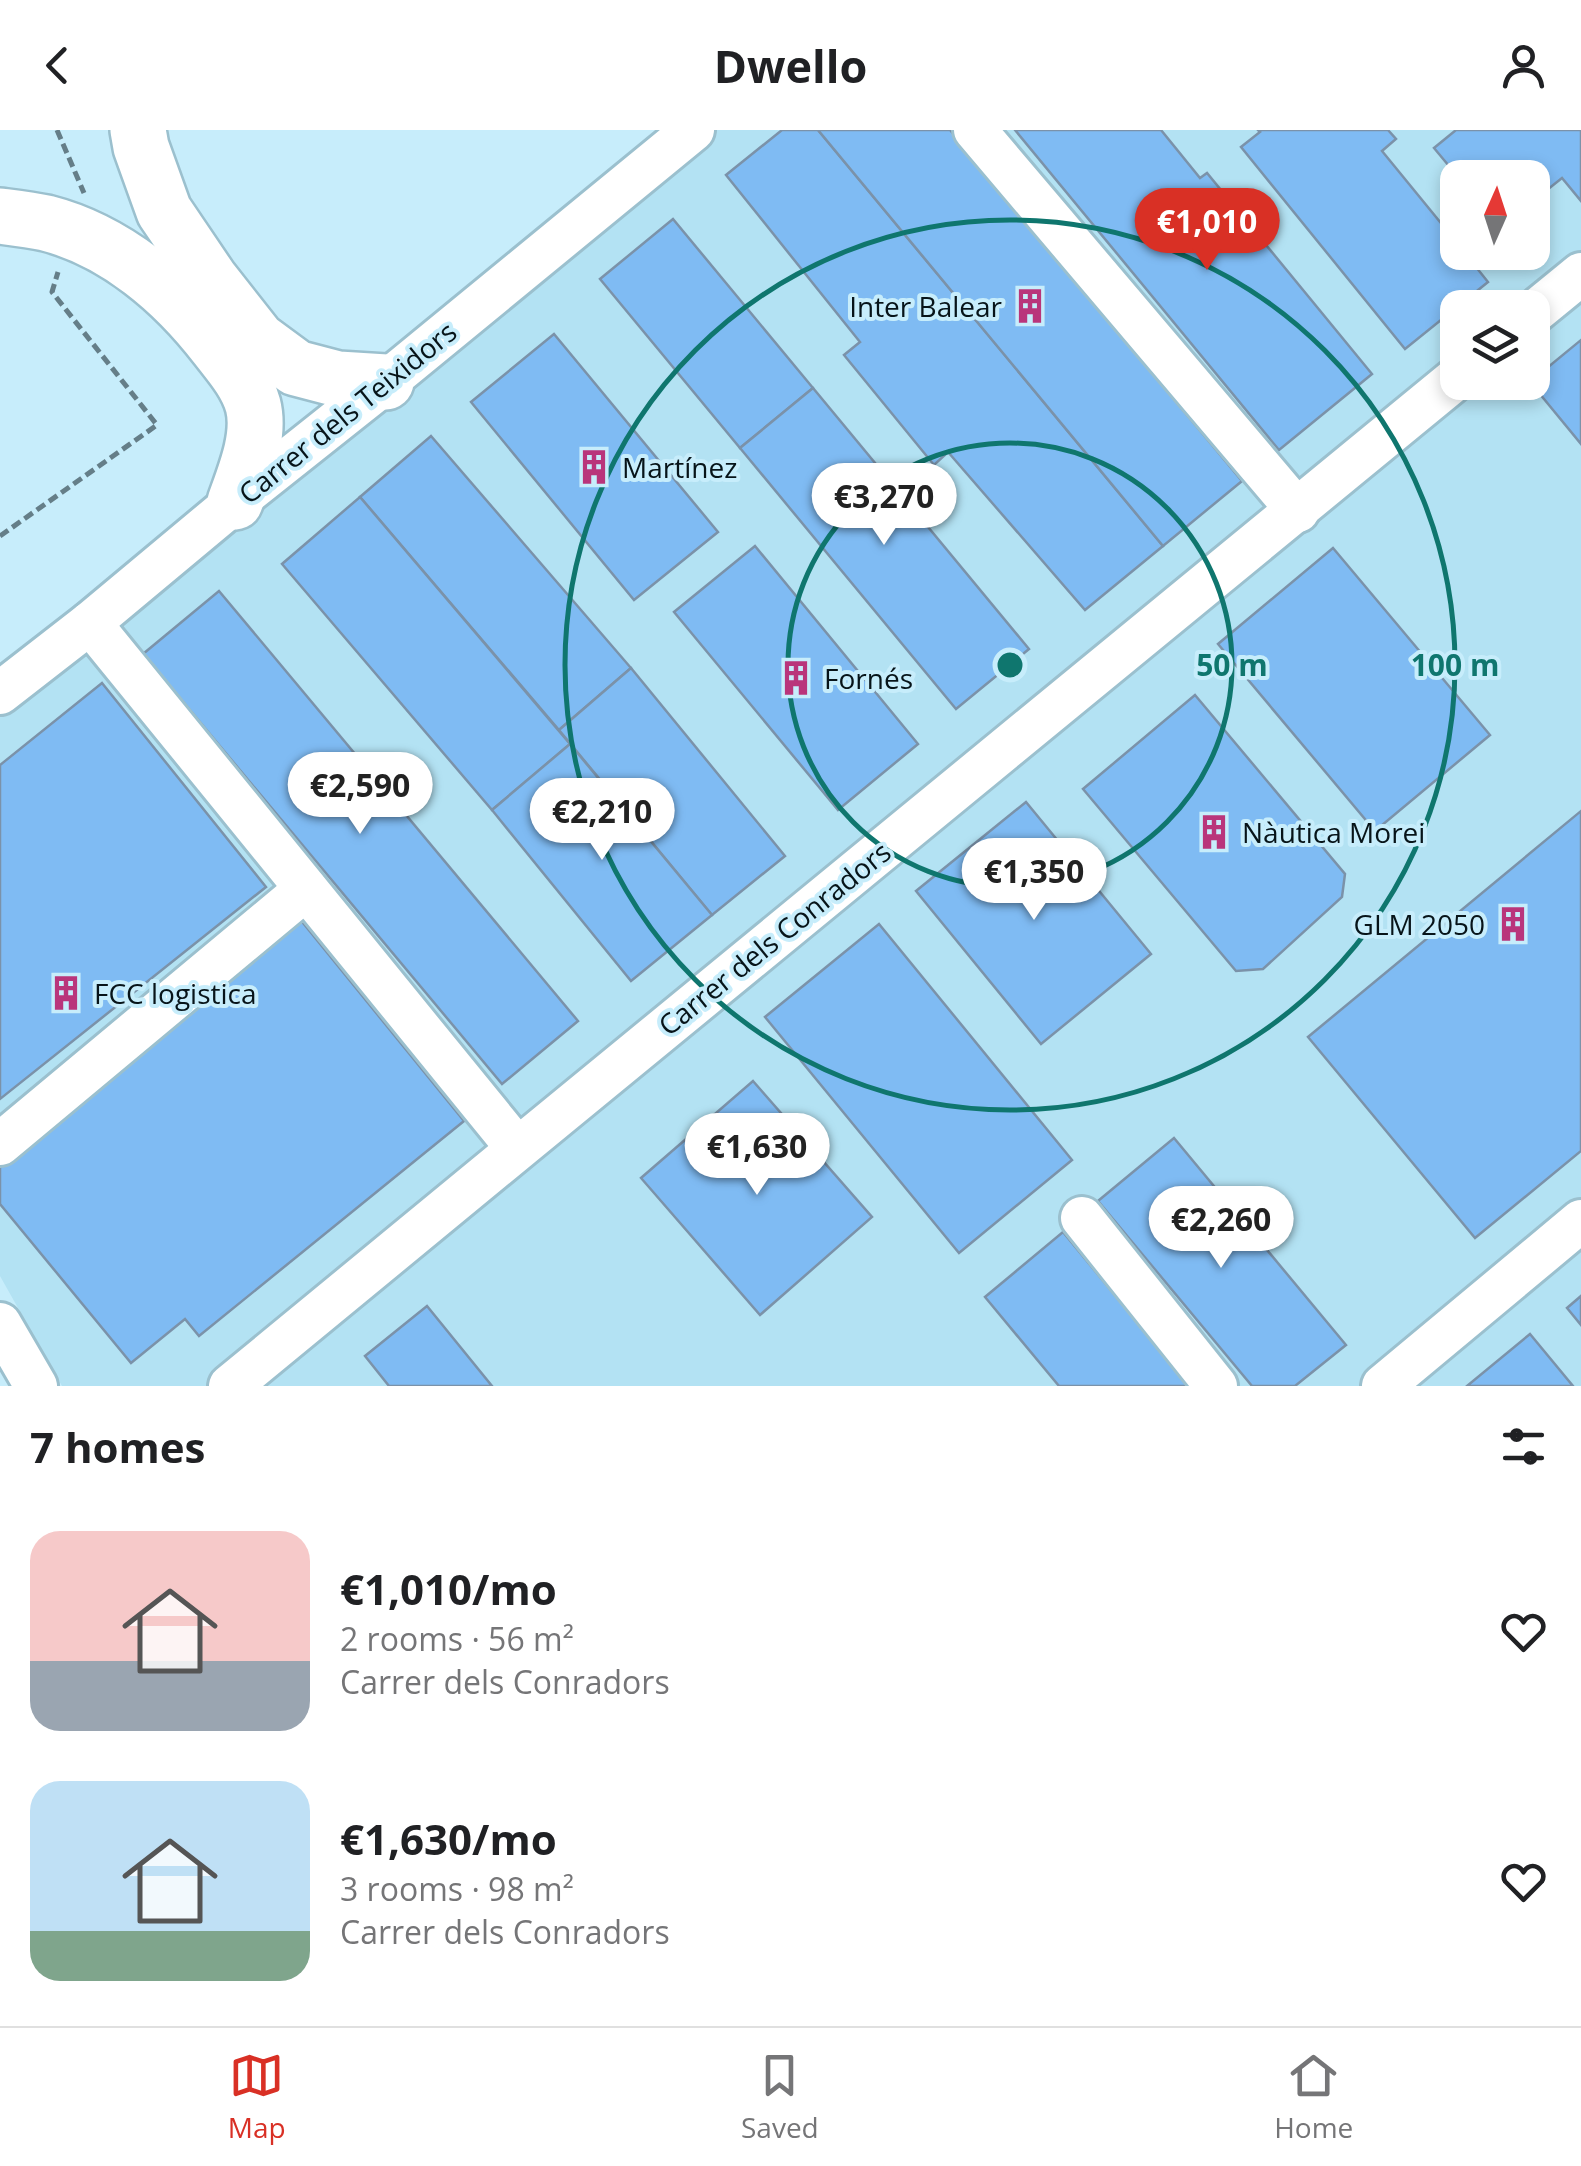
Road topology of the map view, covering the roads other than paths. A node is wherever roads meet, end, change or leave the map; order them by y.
1 (138, 130) edge
2 (693, 130) edge
3 (975, 130) edge
4 (0, 216) edge
5 (1581, 274) edge
6 (1550, 299) edge
7 (386, 382) junction
8 (1440, 392) edge
9 (235, 502) junction
10 (1298, 510) junction
11 (90, 623) junction
12 (0, 693) edge
13 (306, 889) junction
14 (0, 1144) edge
15 (517, 1148) junction
16 (1082, 1218) dead end
17 (1581, 1221) edge
18 (0, 1324) edge
19 (36, 1386) edge
20 (230, 1386) edge
21 (1216, 1386) edge
22 (1383, 1386) edge

1 - 7 highway
2 - 7 street, Carrer dels Teixidors
3 - 10 street
4 - 9 highway
5 - 6 street
7 - 9 street, Carrer dels Teixidors
8 - 10 street, Carrer dels Conradors
9 - 11 street, Carrer dels Teixidors
10 - 15 street, Carrer dels Conradors
11 - 12 street, Carrer dels Teixidors
11 - 13 street
13 - 14 street
13 - 15 street
15 - 20 street, Carrer dels Conradors
16 - 21 street
17 - 22 street
18 - 19 street

